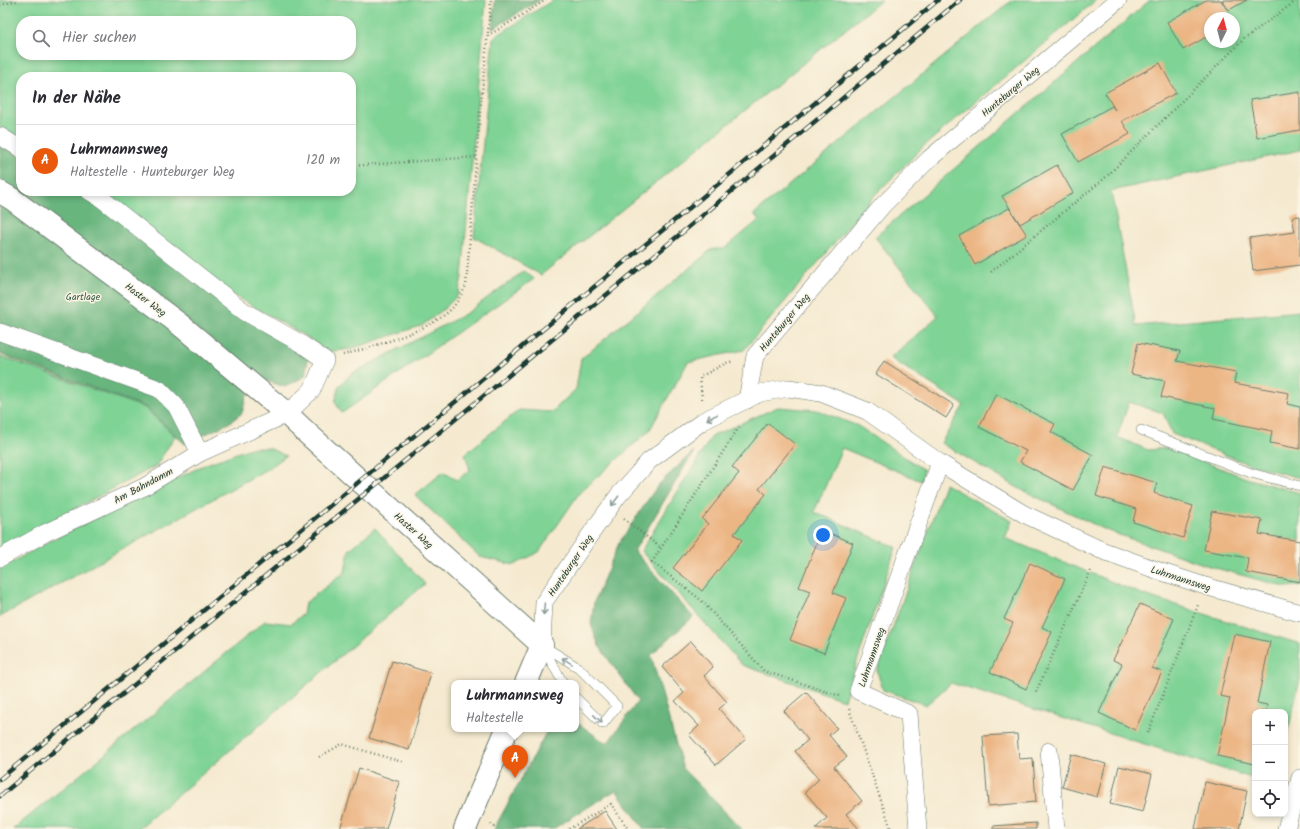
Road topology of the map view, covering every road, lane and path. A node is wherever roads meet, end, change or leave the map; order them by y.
1 (19, 0) edge
2 (491, 0) edge
3 (546, 0) edge
4 (1118, 0) edge
5 (1297, 0) edge
6 (0, 5) edge
7 (487, 36) junction
8 (0, 136) edge
9 (16, 146) edge
10 (476, 157) junction
11 (356, 166) edge
12 (0, 192) edge
13 (98, 196) edge
14 (991, 272) dead end
15 (0, 332) edge
16 (755, 356) junction
17 (325, 360) junction
18 (747, 400) junction
19 (287, 414) junction
20 (703, 421) junction
21 (739, 426) dead end
22 (1141, 430) dead end
23 (200, 454) junction
24 (940, 463) junction
25 (1300, 486) edge
26 (642, 533) dead end
27 (661, 548) junction
28 (1101, 550) junction
29 (0, 558) edge
30 (1205, 586) junction
31 (1300, 613) edge
32 (542, 645) junction
33 (527, 680) edge
34 (561, 680) edge
35 (1036, 692) dead end
36 (852, 694) junction
37 (579, 701) edge
38 (506, 732) edge
39 (1148, 733) dead end
40 (1049, 751) dead end
41 (319, 758) dead end
42 (402, 762) dead end
43 (1300, 778) edge
44 (465, 829) edge
45 (569, 829) edge
46 (628, 829) edge
47 (891, 829) edge
48 (918, 829) edge
49 (1056, 829) edge
50 (1286, 829) edge

1 - 6 path
2 - 7 path
3 - 7 path
4 - 16 street, Hunteburger Weg
5 - 14 path
7 - 10 path
8 - 9 street
10 - 11 path
10 - 17 path
12 - 19 street, Haster Weg
13 - 17 street
15 - 23 street
16 - 18 street, Hunteburger Weg
16 - 20 path
17 - 19 street
18 -> 20 street, Hunteburger Weg
18 - 24 street, Luhrmannsweg
19 - 23 street, Am Bahndamm
19 - 32 street, Haster Weg
20 -> 32 street, Hunteburger Weg
21 - 27 path
22 - 25 lane
23 - 29 street, Am Bahndamm
24 - 28 street, Luhrmannsweg
24 - 36 street, Luhrmannsweg
26 - 27 path
27 - 36 path
28 - 30 street, Luhrmannsweg
28 - 35 path
30 - 31 street, Luhrmannsweg
30 - 39 path
32 - 33 street, Hunteburger Weg
32 - 34 lane, Haster Weg
37 -> 32 lane, Haster Weg
36 - 47 path
36 - 48 street, Luhrmannsweg
38 - 44 street
40 - 49 street
41 - 42 path
43 - 50 street
45 - 46 path

